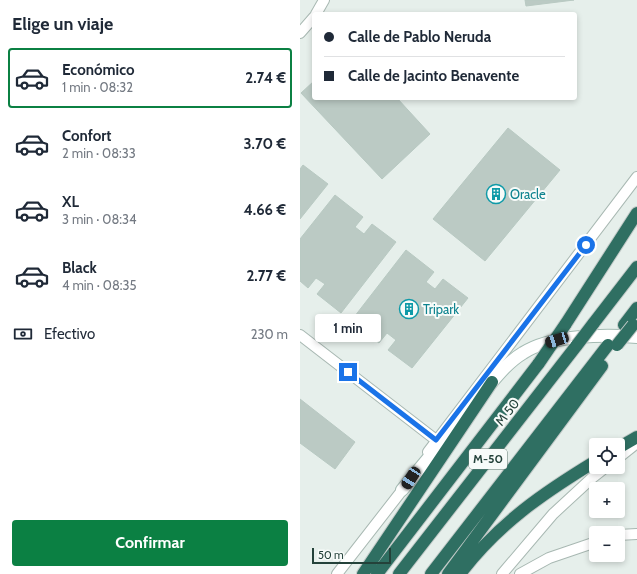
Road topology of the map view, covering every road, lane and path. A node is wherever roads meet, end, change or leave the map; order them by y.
1 (324, 0) edge
2 (317, 12) edge
3 (312, 19) edge
4 (300, 34) edge
5 (637, 177) edge
6 (637, 213) edge
7 (637, 267) edge
8 (637, 308) edge
9 (631, 323) edge
10 (300, 335) edge
11 (637, 337) edge
12 (613, 345) junction
13 (492, 382) junction
14 (637, 437) edge
15 (436, 440) junction
16 (637, 443) edge
17 (625, 444) edge
18 (625, 452) edge
19 (589, 465) edge
20 (597, 474) edge
21 (402, 490) junction
22 (637, 534) edge
23 (625, 535) edge
24 (589, 544) edge
25 (337, 574) edge
26 (363, 574) edge
27 (377, 574) edge
28 (399, 574) edge
29 (431, 574) edge
30 (448, 574) edge
31 (460, 574) edge
32 (502, 574) edge
33 (520, 574) edge

1 - 2 street
3 - 4 street
5 - 15 street
6 - 27 highway, bridge
7 - 28 highway, M 50 / M-50, bridge
8 - 9 highway, M-50
9 - 12 highway, M-50
10 - 15 street
11 - 13 street
12 - 29 highway, M-50
12 - 30 highway
13 - 21 street
13 - 26 highway
14 - 17 highway
15 - 21 street
16 - 18 street
19 - 31 highway
20 - 32 street
21 - 25 street
22 - 23 street
24 - 33 street

